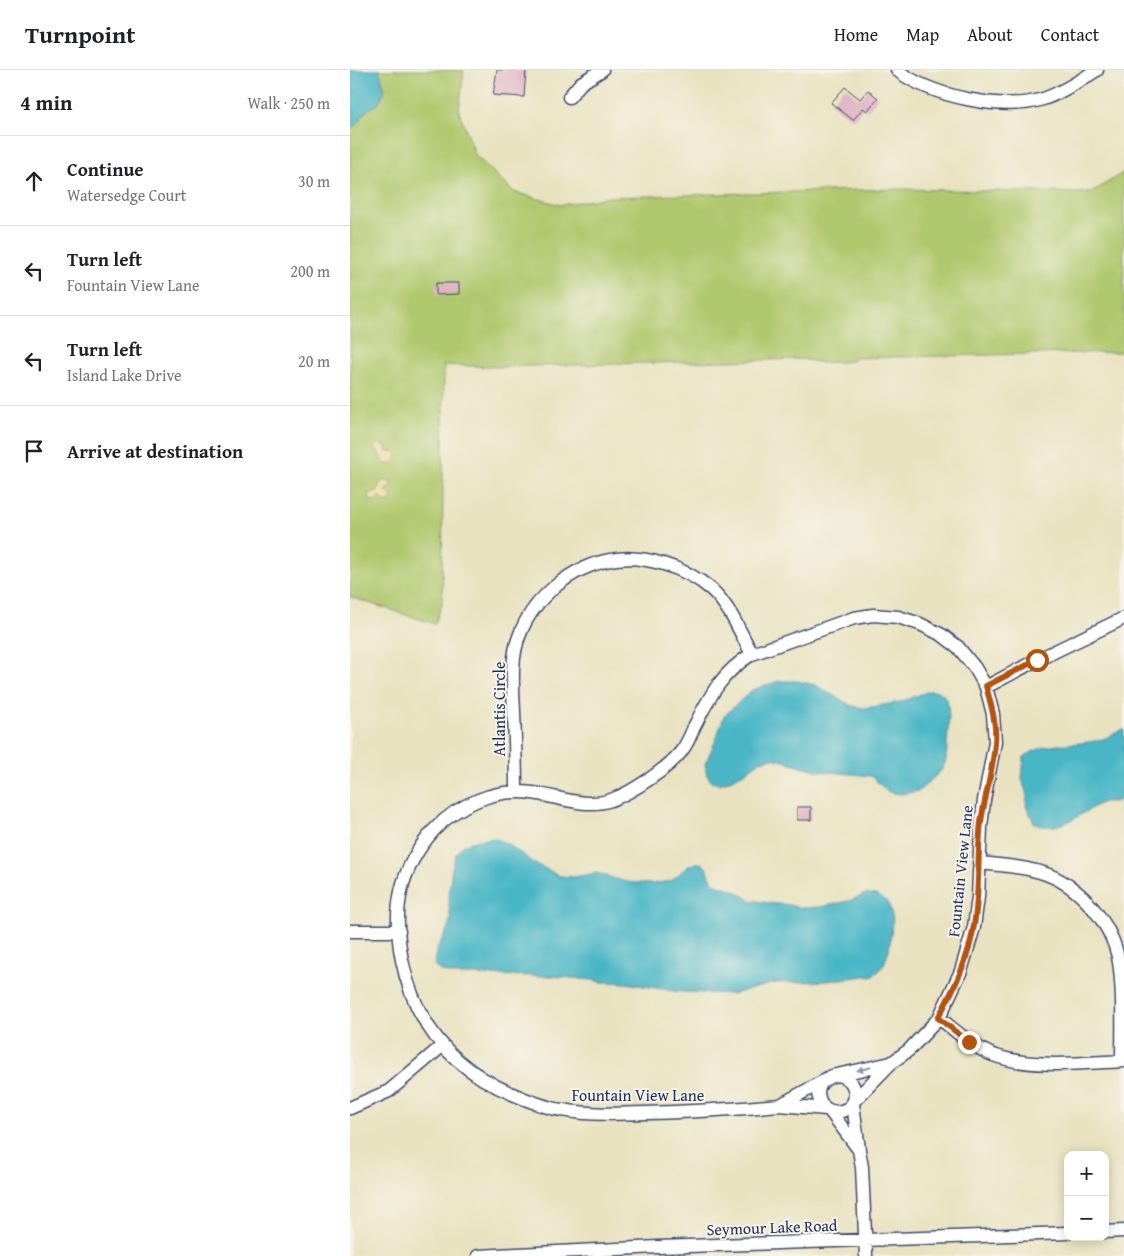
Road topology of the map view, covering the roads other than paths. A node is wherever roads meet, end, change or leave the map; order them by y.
1 (602, 70) edge
2 (897, 70) edge
3 (1097, 70) edge
4 (569, 98) dead end
5 (1124, 618) edge
6 (752, 654) junction
7 (986, 686) junction
8 (516, 792) junction
9 (979, 863) junction
10 (399, 931) junction
11 (350, 932) edge
12 (938, 1018) junction
13 (442, 1046) junction
14 (1123, 1061) edge
15 (891, 1063) junction
16 (838, 1075) junction
17 (820, 1083) junction
18 (854, 1102) junction
19 (780, 1105) junction
20 (350, 1108) edge
21 (828, 1110) junction
22 (859, 1150) junction
23 (1124, 1231) edge
24 (1109, 1232) edge
25 (1064, 1233) edge
26 (865, 1240) junction
27 (658, 1252) edge
28 (478, 1256) edge
29 (866, 1256) edge

1 - 4 street
2 - 3 street
5 - 7 street
6 - 7 street, Fountain View Lane
6 - 8 street, Fountain View Lane
6 - 8 street, Atlantis Circle
7 - 9 street, Fountain View Lane
8 - 10 street, Fountain View Lane
9 - 12 street, Fountain View Lane
9 - 14 street
10 - 11 street
10 - 13 street, Fountain View Lane
12 - 14 street
12 - 15 street, Fountain View Lane
13 - 19 street, Fountain View Lane
13 - 20 street
15 -> 16 street, Fountain View Lane
15 - 18 street, Fountain View Lane
16 - 17 street
16 - 18 street
17 - 19 street, Fountain View Lane
17 - 21 street
18 - 21 street
18 - 22 street
19 - 21 street, Fountain View Lane
21 - 22 street
22 - 26 street
23 - 24 street
25 - 26 street, Seymour Lake Road
26 - 27 street, Seymour Lake Road
26 - 29 street
27 - 28 street, Seymour Lake Road

